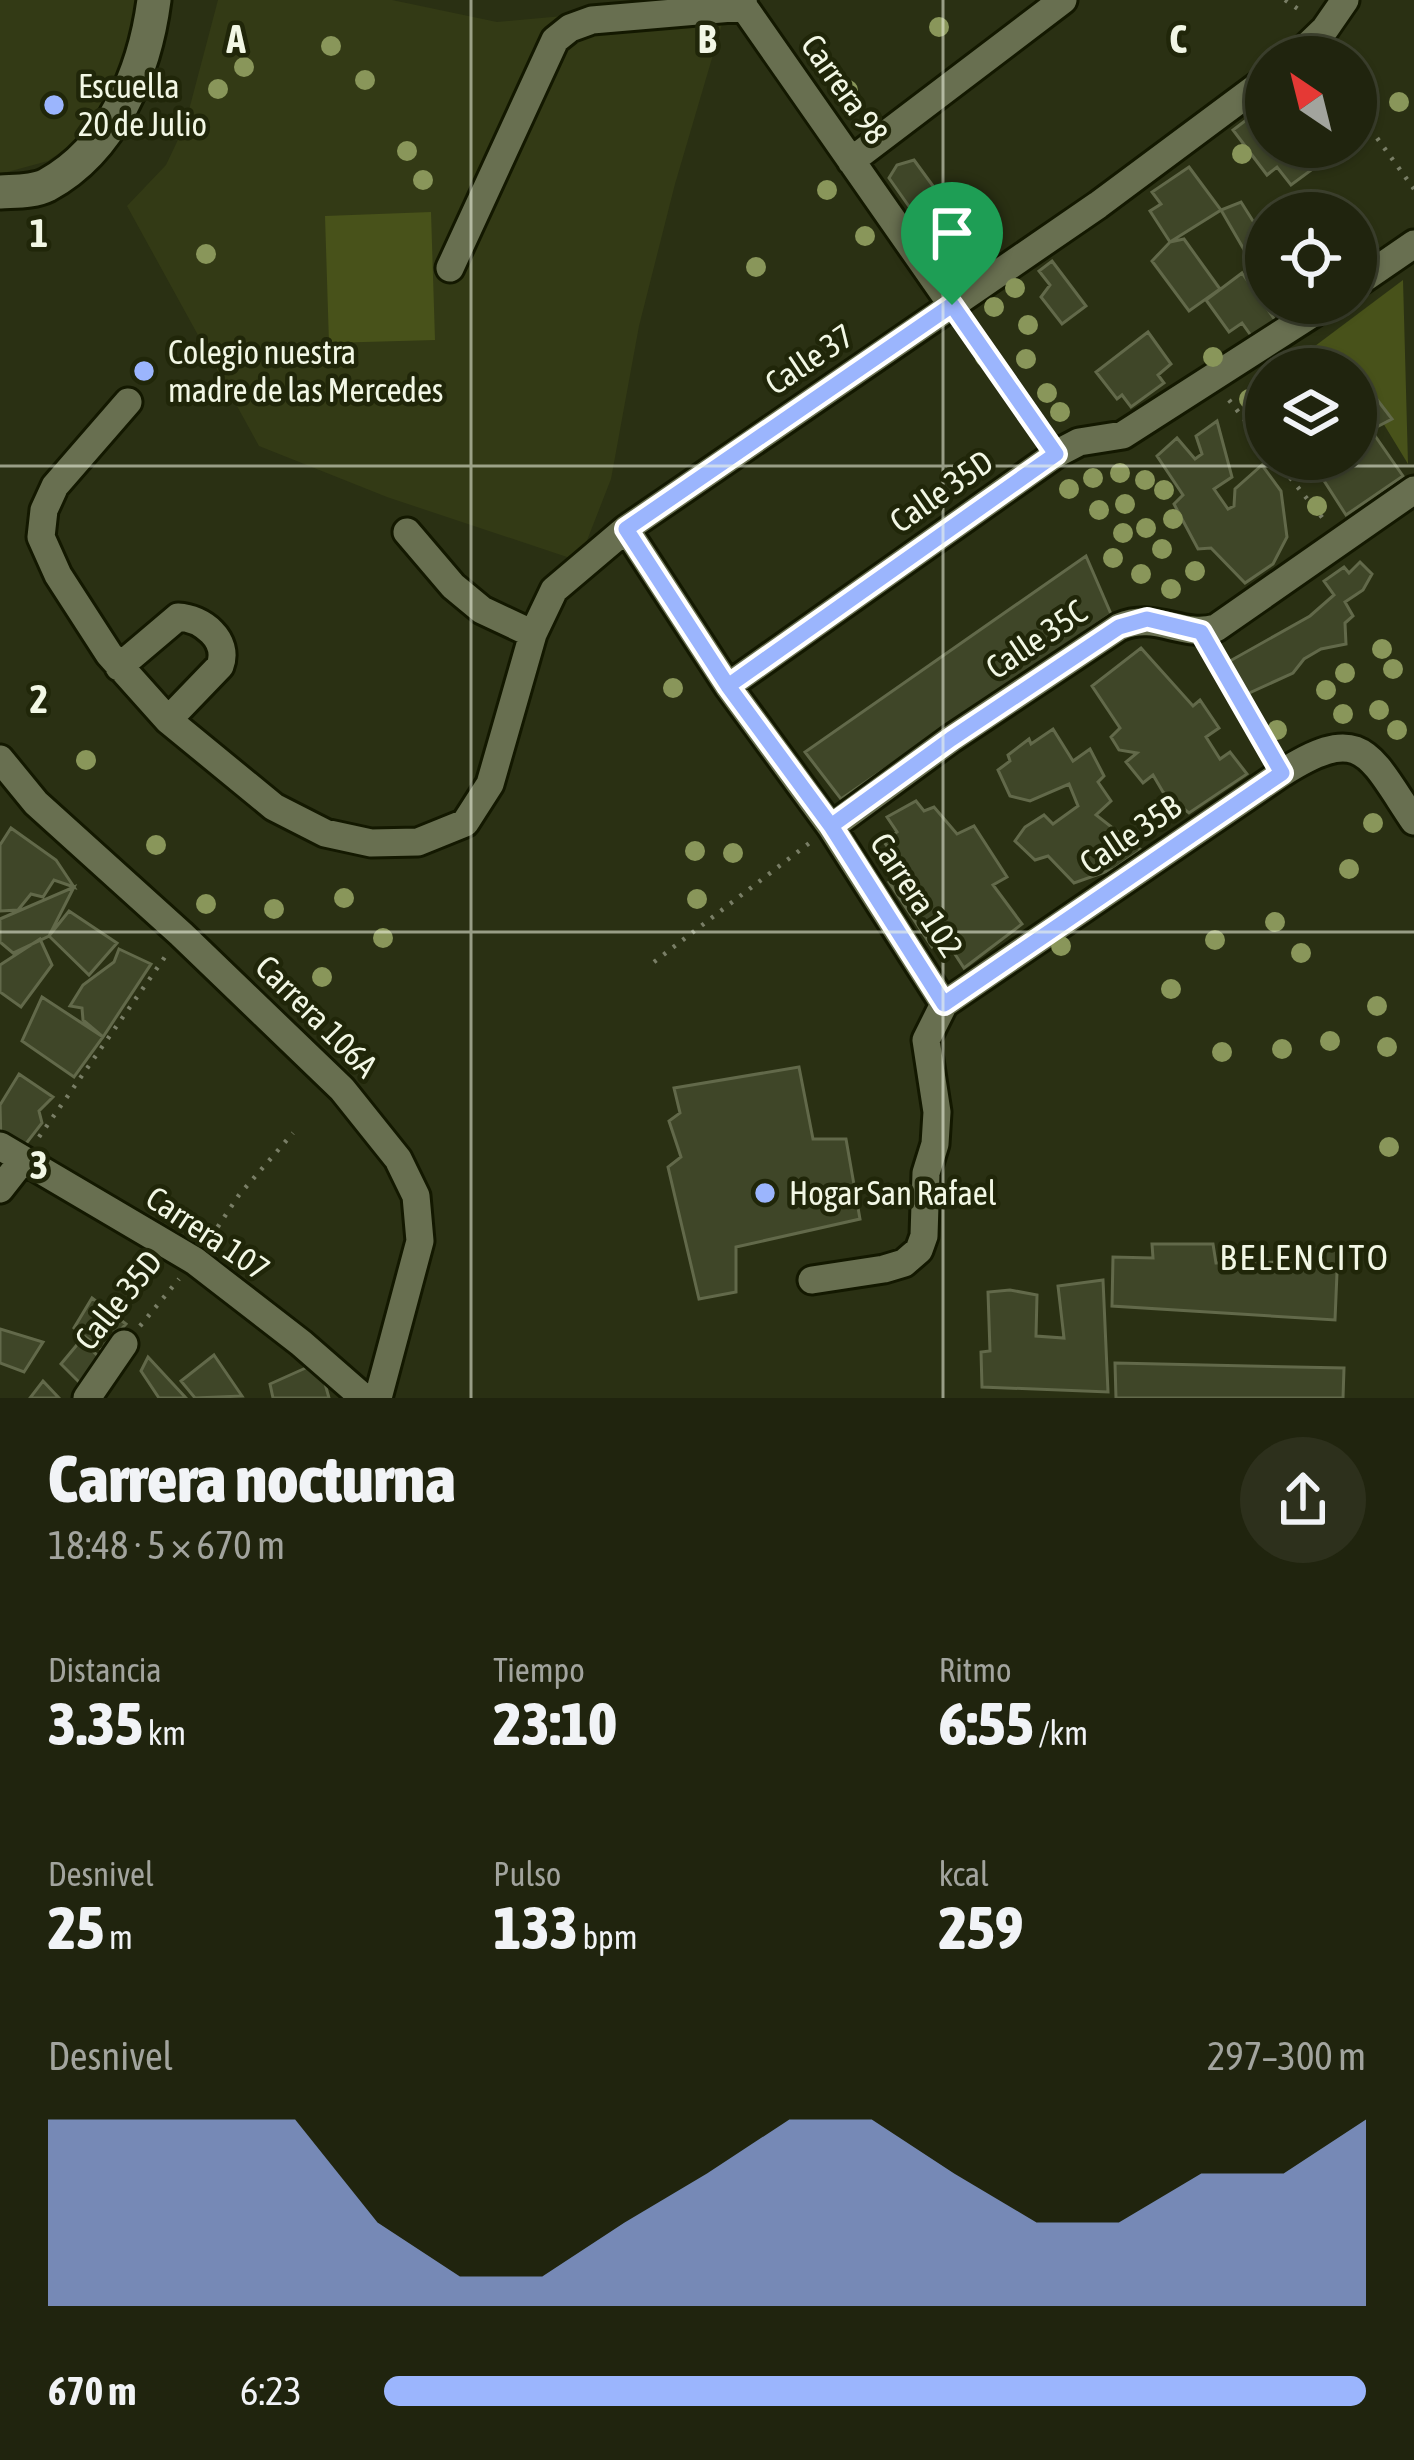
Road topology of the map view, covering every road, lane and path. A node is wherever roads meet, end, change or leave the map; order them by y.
1 (154, 0) edge
2 (1063, 0) edge
3 (1345, 0) edge
4 (744, 4) edge
5 (1318, 36) edge
6 (1245, 96) edge
7 (1377, 139) edge
8 (851, 161) junction
9 (1414, 189) edge
10 (0, 192) edge
11 (1412, 252) edge
12 (450, 268) dead end
13 (1377, 272) edge
14 (952, 305) junction
15 (1296, 324) edge
16 (1211, 378) junction
17 (128, 402) dead end
18 (1245, 421) edge
19 (1056, 454) junction
20 (1292, 480) edge
21 (1414, 490) edge
22 (626, 529) junction
23 (407, 532) dead end
24 (1340, 540) junction
25 (1201, 632) junction
26 (533, 634) junction
27 (119, 667) junction
28 (728, 686) junction
29 (168, 721) junction
30 (0, 759) edge
31 (1282, 773) junction
32 (1414, 821) edge
33 (821, 834) junction
34 (181, 934) junction
35 (654, 962) dead end
36 (944, 1004) junction
37 (293, 1133) dead end
38 (11, 1153) edge
39 (0, 1189) edge
40 (195, 1261) junction
41 (812, 1280) dead end
42 (124, 1344) joint
43 (87, 1398) edge
44 (364, 1398) edge
45 (378, 1398) edge

1 - 10 street
2 - 8 street
3 - 5 street
4 - 8 street, Carrera 98
4 - 12 street
6 - 14 street, Calle 37
7 - 9 path
8 - 14 street, Carrera 98
11 - 13 street
14 - 19 path
14 - 22 street, Calle 37
15 - 16 street, Calle 35D
16 - 18 path
16 - 19 street, Calle 35D
17 - 27 street, Calle 37
19 - 28 street, Calle 35D
20 - 24 path
21 - 24 street
22 - 26 street, Calle 37
22 - 28 street, Carrera 102
23 - 26 street
24 - 25 street
25 - 31 path
25 - 33 street, Calle 35C
26 - 29 street, Calle 37
27 - 29 street, Calle 37
27 - 29 street
28 - 33 street, Carrera 102
30 - 34 street, Carrera 106A
31 - 32 street, Calle 35B
31 - 36 street, Calle 35B
33 - 35 path
33 - 36 street, Carrera 102
34 - 38 path
34 - 45 street, Carrera 106A
36 - 41 street
37 - 40 path, Calle 35D
38 - 39 street
38 - 40 street, Carrera 107
40 - 42 path, Calle 35D
40 - 44 street, Carrera 107
42 - 43 street, Calle 35D

